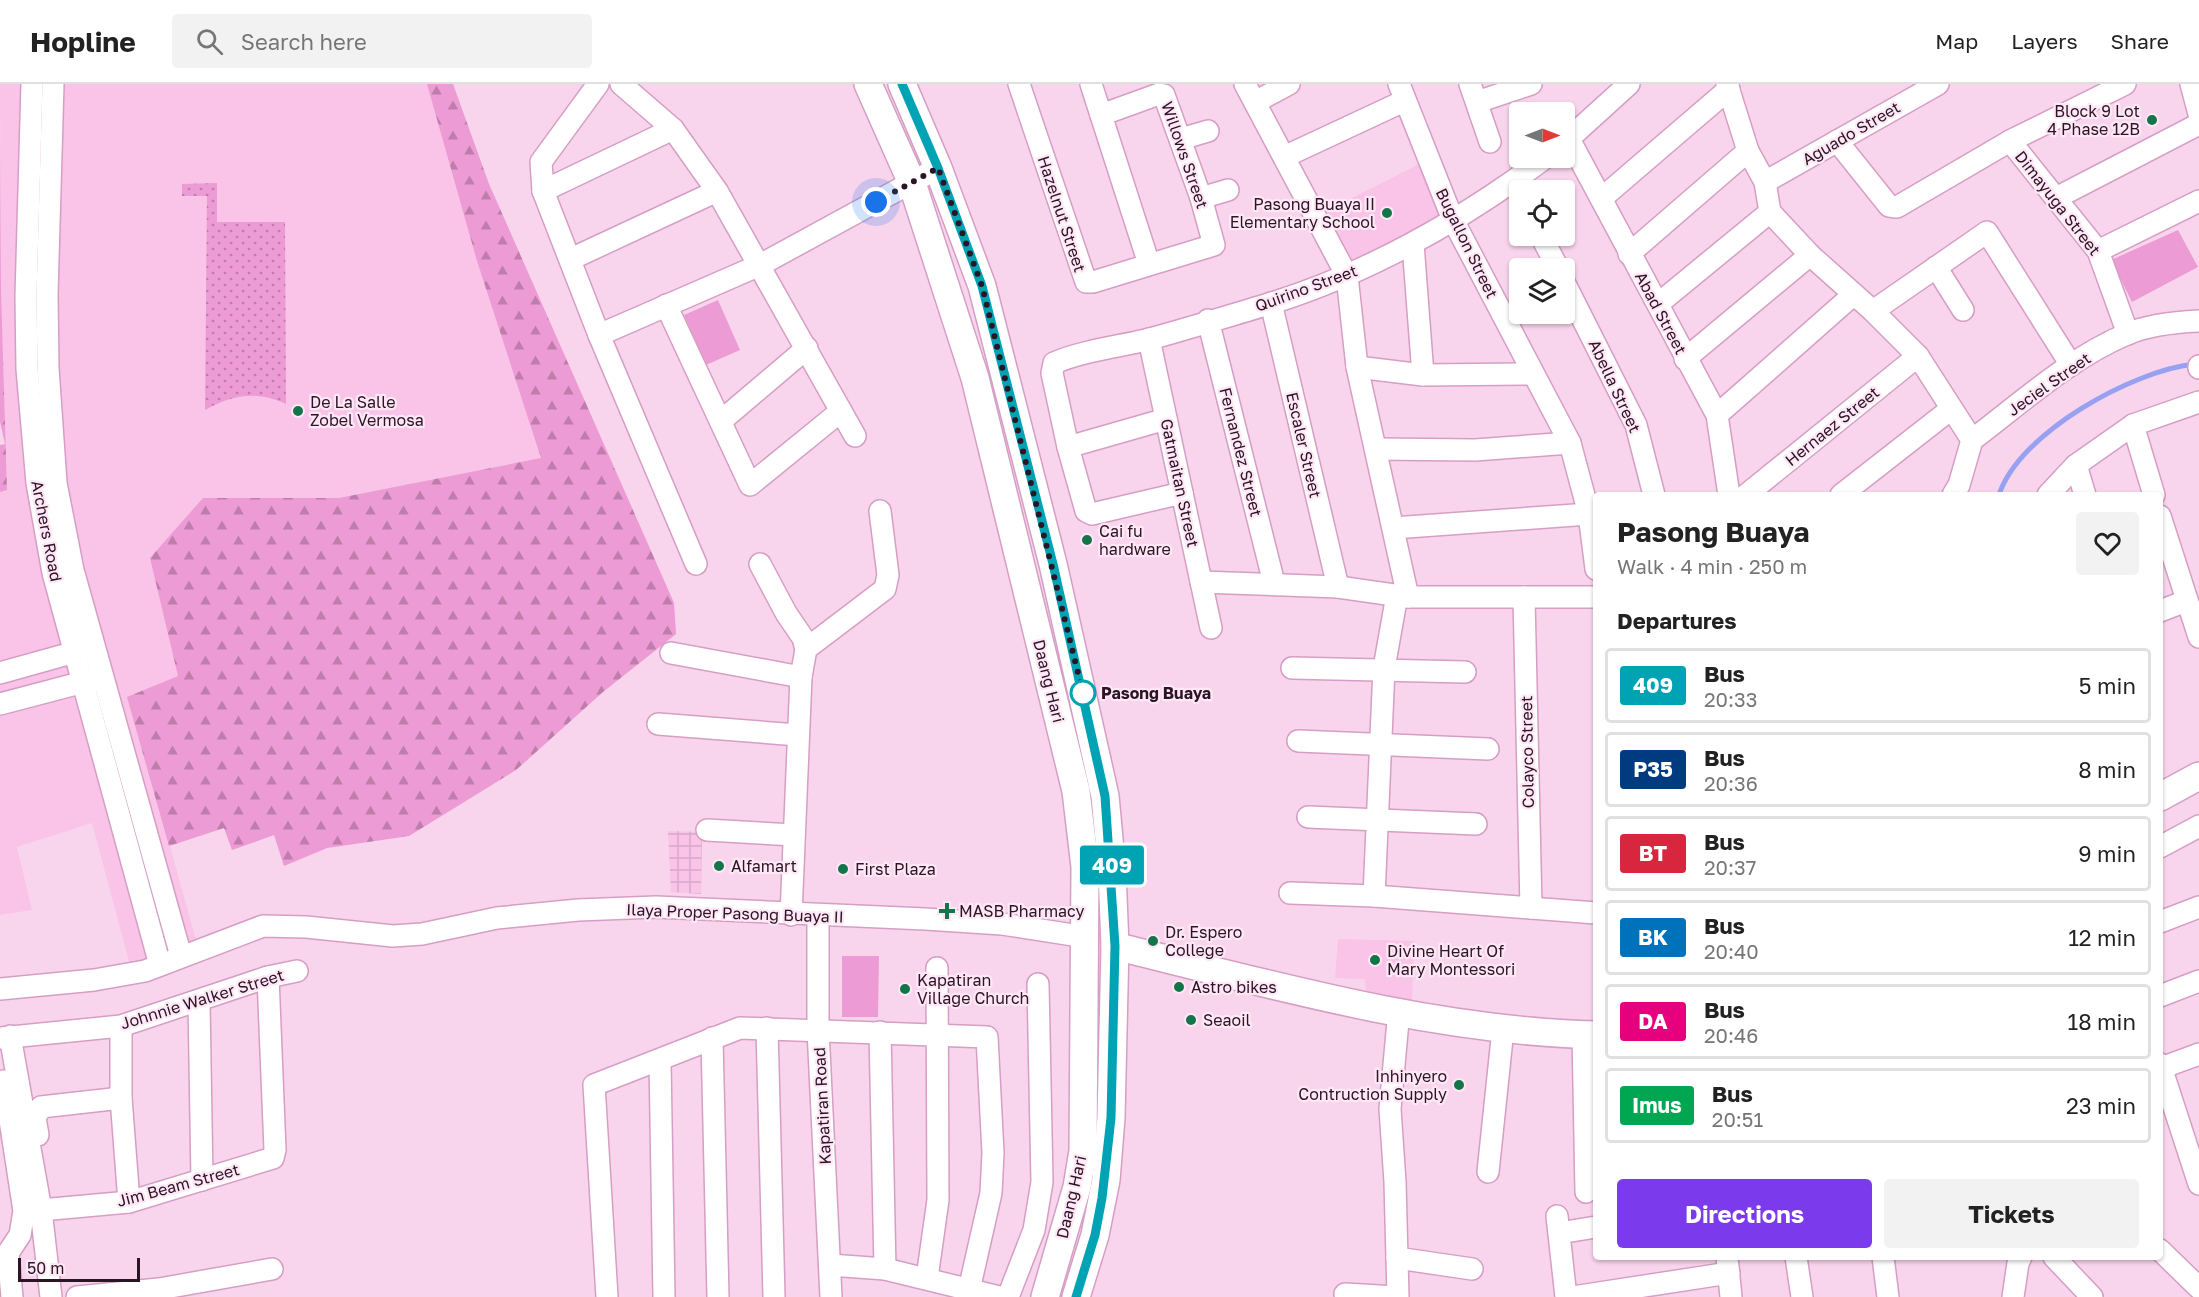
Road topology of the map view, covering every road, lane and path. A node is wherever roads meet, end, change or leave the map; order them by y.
1 (32, 84) edge
2 (53, 84) edge
3 (598, 84) edge
4 (621, 84) edge
5 (867, 84) edge
6 (902, 84) edge
7 (1019, 84) edge
8 (1091, 84) edge
9 (1289, 84) edge
10 (1531, 84) edge
11 (1629, 84) edge
12 (1938, 84) edge
13 (2125, 84) edge
14 (2191, 84) edge
15 (1728, 86) edge
16 (1250, 93) edge
17 (1402, 93) edge
18 (1474, 93) edge
19 (2199, 114) edge
20 (1101, 116) junction
21 (2199, 124) edge
22 (673, 129) junction
23 (1208, 131) dead end
24 (1575, 134) edge
25 (1181, 139) junction
26 (1837, 141) junction
27 (2010, 141) junction
28 (1490, 142) dead end
29 (1748, 151) junction
30 (1575, 154) edge
31 (1284, 157) junction
32 (938, 168) junction
33 (1535, 168) edge
34 (1523, 180) edge
35 (1765, 182) junction
36 (912, 183) junction
37 (1228, 190) dead end
38 (1509, 190) edge
39 (543, 191) junction
40 (717, 191) junction
41 (1201, 198) junction
42 (1602, 198) junction
43 (2056, 198) junction
44 (2199, 201) edge
45 (1770, 212) junction
46 (1453, 220) junction
47 (1413, 244) junction
48 (2098, 251) junction
49 (1629, 254) junction
50 (1810, 255) junction
51 (571, 259) junction
52 (1149, 264) junction
53 (760, 265) junction
54 (1936, 267) junction
55 (1347, 276) junction
56 (1853, 295) junction
57 (1271, 303) junction
58 (1575, 304) edge
59 (1658, 304) junction
60 (666, 305) junction
61 (1963, 310) dead end
62 (1873, 311) junction
63 (1208, 320) junction
64 (2199, 321) edge
65 (2128, 334) junction
66 (599, 335) junction
67 (1149, 339) junction
68 (807, 348) junction
69 (1918, 357) junction
70 (1685, 359) junction
71 (2071, 365) junction
72 (1357, 367) junction
73 (1532, 374) junction
74 (1423, 375) junction
75 (2199, 402) edge
76 (1951, 409) junction
77 (841, 411) junction
78 (1717, 415) junction
79 (1166, 419) junction
80 (721, 421) junction
81 (2133, 425) junction
82 (855, 436) dead end
83 (1972, 440) junction
84 (1570, 443) junction
85 (1068, 447) junction
86 (1376, 449) junction
87 (2076, 465) junction
88 (1652, 492) edge
89 (1729, 492) edge
90 (1750, 492) edge
91 (1845, 492) edge
92 (1955, 492) edge
93 (2051, 492) edge
94 (2084, 492) edge
95 (2153, 492) edge
96 (1182, 493) junction
97 (880, 511) dead end
98 (1588, 514) junction
99 (2163, 526) edge
100 (1393, 528) junction
101 (1593, 548) edge
102 (696, 564) dead end
103 (760, 564) dead end
104 (1201, 582) junction
105 (1274, 583) junction
106 (1338, 588) junction
107 (1402, 596) junction
108 (1524, 597) junction
109 (1593, 597) edge
110 (2186, 601) junction
111 (2163, 609) edge
112 (1211, 627) dead end
113 (2199, 637) edge
114 (96, 646) junction
115 (806, 649) junction
116 (75, 652) junction
117 (671, 653) dead end
118 (1292, 668) dead end
119 (1384, 668) junction
120 (1465, 672) dead end
121 (0, 673) edge
122 (104, 677) junction
123 (801, 677) junction
124 (83, 682) junction
125 (0, 704) edge
126 (658, 724) dead end
127 (798, 735) junction
128 (1298, 741) dead end
129 (1379, 745) junction
130 (1488, 749) dead end
131 (2199, 776) edge
132 (2163, 795) edge
133 (1308, 818) dead end
134 (1376, 821) junction
135 (1476, 824) dead end
136 (2198, 829) edge
137 (707, 830) dead end
138 (794, 835) junction
139 (2163, 846) edge
140 (1290, 893) dead end
141 (1374, 896) junction
142 (2199, 907) edge
143 (1531, 908) junction
144 (1593, 913) edge
145 (791, 915) junction
146 (818, 916) junction
147 (2163, 921) edge
148 (1086, 937) junction
149 (1115, 946) junction
150 (181, 956) junction
151 (160, 965) junction
152 (937, 968) dead end
153 (297, 971) dead end
154 (268, 977) junction
155 (2199, 981) edge
156 (1038, 984) dead end
157 (0, 989) edge
158 (2163, 995) edge
159 (199, 1002) junction
160 (1399, 1010) junction
161 (121, 1026) junction
162 (767, 1028) junction
163 (1503, 1029) junction
164 (818, 1030) junction
165 (880, 1032) junction
166 (1589, 1034) edge
167 (937, 1036) junction
168 (5, 1037) edge
169 (712, 1038) junction
170 (2199, 1054) edge
171 (0, 1059) edge
172 (660, 1061) junction
173 (2163, 1065) edge
174 (2163, 1072) edge
175 (121, 1098) junction
176 (4, 1101) edge
177 (1488, 1173) dead end
178 (9, 1174) edge
179 (202, 1180) junction
180 (2199, 1184) edge
181 (1586, 1192) dead end
182 (129, 1202) junction
183 (46, 1210) junction
184 (1593, 1227) edge
185 (4, 1253) edge
186 (2163, 1253) edge
187 (1397, 1258) junction
188 (1796, 1260) edge
189 (1883, 1260) edge
190 (2020, 1260) edge
191 (2057, 1260) edge
192 (830, 1265) junction
193 (1728, 1265) edge
194 (272, 1269) dead end
195 (885, 1269) junction
196 (1472, 1269) dead end
197 (927, 1278) junction
198 (2199, 1288) edge
199 (969, 1290) junction
200 (1345, 1294) dead end
201 (12, 1297) edge
202 (51, 1297) edge
203 (77, 1297) edge
204 (608, 1297) edge
205 (664, 1297) edge
206 (718, 1297) edge
207 (774, 1297) edge
208 (831, 1297) edge
209 (999, 1297) edge
210 (1008, 1297) edge
211 (1045, 1297) edge
212 (1076, 1297) edge
213 (1397, 1297) edge
214 (1566, 1297) edge
215 (1574, 1297) edge
216 (1731, 1297) edge
217 (1802, 1297) edge
218 (1888, 1297) edge
219 (2013, 1297) edge
220 (2092, 1297) edge

1 - 116 street, Archers Road
2 - 114 street, Archers Road
3 - 39 street
4 - 22 street
5 - 36 main road, Daang Hari
6 - 32 main road, Daang Hari
7 - 52 street, Hazelnut Street
8 - 20 street
9 - 16 street
10 - 18 street
11 - 24 street
12 - 26 street, Aguado Street
13 - 27 street
14 - 19 street
15 - 29 street
15 - 42 street
16 - 31 street
17 - 31 street
17 - 46 street, Bugallon Street
18 - 28 street
20 - 25 street, Willows Street
20 - 52 street
21 - 43 street
22 - 39 street
22 - 40 street
23 - 25 street
25 - 41 street, Willows Street
26 - 27 street
26 - 35 street, Aguado Street
27 - 43 street, Dimayuga Street
29 - 35 street
29 - 49 street
30 - 42 street, Abad Street
31 - 55 street
32 - 36 street
32 - 149 main road, Daang Hari
33 - 34 street, Quirino Street
35 - 45 street
36 - 53 street
36 - 148 main road, Daang Hari
37 - 41 street
38 - 46 street, Quirino Street
39 - 51 street
40 - 51 street
40 - 53 street
41 - 52 street, Willows Street
42 - 49 street, Abad Street
43 - 48 street, Dimayuga Street
44 - 48 street
45 - 50 street
45 - 59 street
46 - 47 street, Quirino Street
46 - 73 street, Bugallon Street
47 - 55 street, Quirino Street
47 - 74 street
48 - 65 street, Dimayuga Street
49 - 59 street, Abad Street
50 - 56 street
50 - 70 street
51 - 66 street
53 - 60 street
53 - 68 street
54 - 61 street
54 - 62 street
54 - 71 street
55 - 57 street, Quirino Street
55 - 72 street
56 - 62 street
56 - 78 street
57 - 63 street, Quirino Street
57 - 106 street, Escaler Street
58 - 88 street, Abella Street
59 - 70 street, Abad Street
60 - 66 street
60 - 80 street
62 - 69 street
63 - 67 street, Quirino Street
63 - 105 street, Fernandez Street
64 - 65 street, Jeciel Street
65 - 71 street, Jeciel Street
66 - 102 street
67 - 79 street, Gatmaitan Street
67 - 85 street, Quirino Street
68 - 77 street
68 - 80 street
69 - 76 street
69 - 90 street, Hernaez Street
70 - 78 street, Abad Street
71 - 83 street, Jeciel Street
72 - 74 street
72 - 86 street
73 - 74 street
73 - 84 street, Bugallon Street
75 - 81 street
76 - 83 street
76 - 91 street
77 - 80 street
77 - 82 street
78 - 89 street, Abad Street
79 - 85 street
79 - 96 street, Gatmaitan Street
81 - 87 street
81 - 95 street
83 - 92 street
84 - 86 street
84 - 98 street, Bugallon Street
85 - 96 street
86 - 100 street
87 - 93 street
87 - 94 street
96 - 104 street, Gatmaitan Street
97 - 115 street
98 - 100 street
98 - 101 street, Bugallon Street
99 - 110 street
100 - 107 street
103 - 115 street
104 - 105 street
104 - 112 street, Gatmaitan Street
105 - 106 street
106 - 107 street
107 - 108 street
107 - 119 street
108 - 109 street
108 - 143 street, Colayco Street
110 - 111 street
110 - 113 street
114 - 116 street
114 - 122 street, Archers Road
115 - 123 street
116 - 121 street
116 - 124 street, Archers Road
117 - 123 street
118 - 119 street
119 - 120 street
119 - 129 street
122 - 124 street
122 - 150 street, Archers Road
123 - 127 street
124 - 125 street
124 - 151 street, Archers Road
126 - 127 street
127 - 138 street
128 - 129 street
129 - 130 street
129 - 134 street
131 - 132 main road
133 - 134 street
134 - 135 street
134 - 141 street
136 - 139 street
137 - 138 street
138 - 145 street
140 - 141 street
141 - 143 street
142 - 147 street
143 - 144 street
145 - 146 street, Ilaya Proper Pasong Buaya II
145 - 150 street, Ilaya Proper Pasong Buaya II
146 - 148 street, Ilaya Proper Pasong Buaya II
146 - 164 street, Kapatiran Road
148 - 211 main road, Daang Hari
149 - 160 main road
149 - 212 main road, Daang Hari
150 - 151 street, Ilaya Proper Pasong Buaya II
151 - 157 street, Ilaya Proper Pasong Buaya II
152 - 167 street
153 - 154 street, Johnnie Walker Street
154 - 159 street, Johnnie Walker Street
154 - 179 street, Jim Beam Street
155 - 158 street
156 - 210 street
159 - 161 street, Johnnie Walker Street
159 - 179 street
160 - 163 main road
160 - 187 street
161 - 168 street, Johnnie Walker Street
161 - 175 street
162 - 164 street
162 - 169 street
162 - 207 street
163 - 166 main road
163 - 177 street
164 - 165 street
164 - 192 street, Kapatiran Road
165 - 167 street
165 - 195 street
166 - 181 street
167 - 197 street
167 - 199 street
168 - 183 street
169 - 172 street
169 - 206 street
170 - 173 street
171 - 176 street
172 - 204 street
172 - 205 street
174 - 180 street
175 - 182 street
175 - 183 street
176 - 178 street
178 - 185 street
179 - 182 street, Jim Beam Street
182 - 183 street, Jim Beam Street
183 - 202 street
184 - 214 street
185 - 201 street
186 - 198 street
187 - 196 street
187 - 213 street
188 - 217 street
189 - 218 street
190 - 219 street
191 - 220 street
192 - 195 street
192 - 208 street, Kapatiran Road
193 - 215 street
193 - 216 street
194 - 203 street
195 - 197 street
197 - 199 street
199 - 209 street
200 - 213 street

